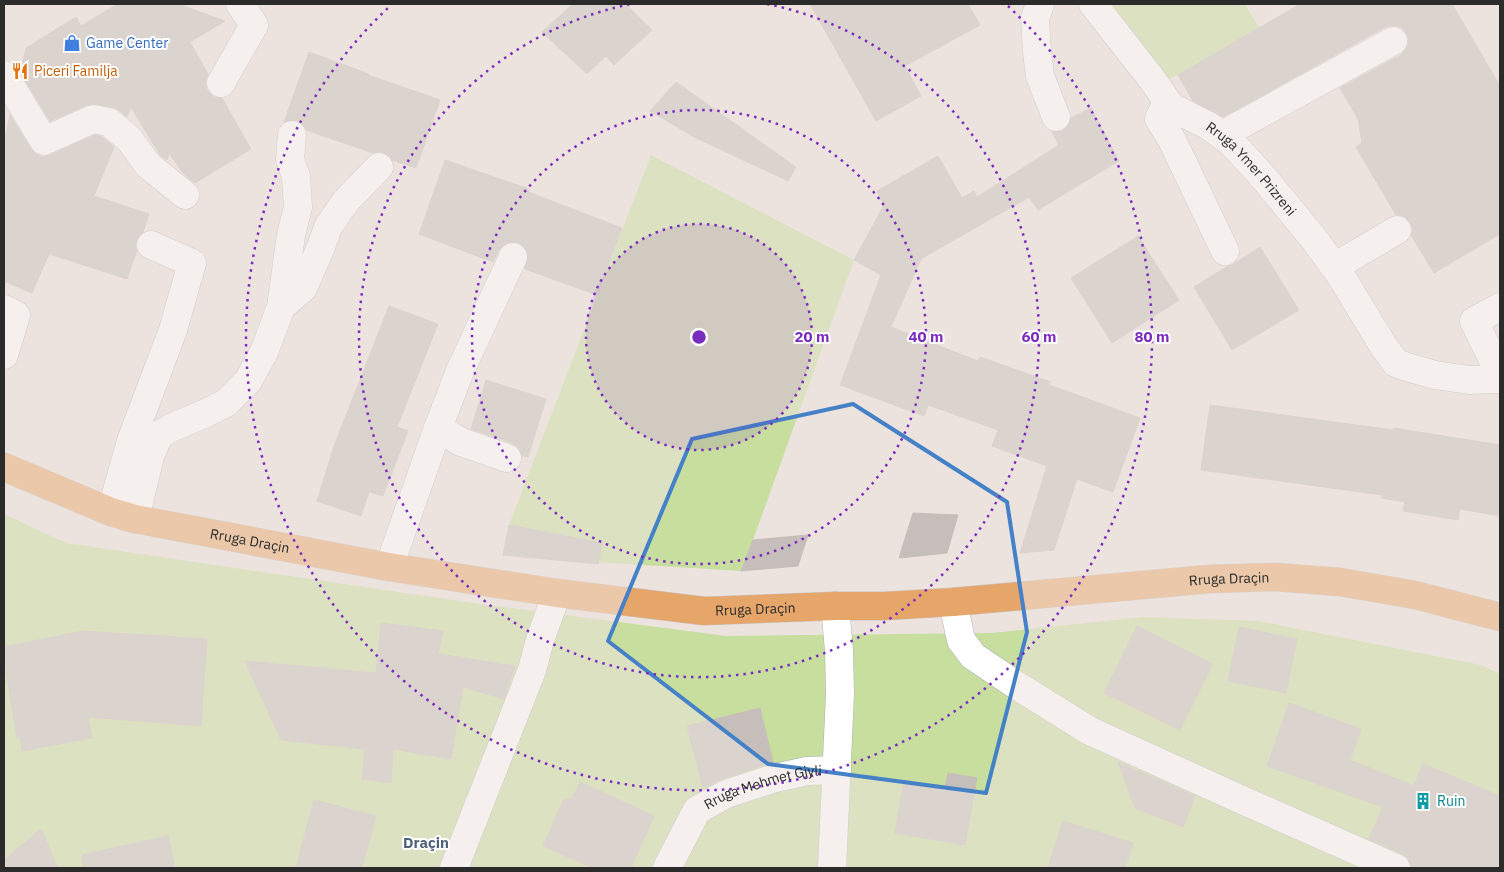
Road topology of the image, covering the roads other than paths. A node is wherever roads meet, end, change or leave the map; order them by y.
1 (240, 4) edge
2 (1040, 4) edge
3 (1093, 4) edge
4 (1393, 41) dead end
5 (4, 75) edge
6 (221, 83) dead end
7 (1167, 102) junction
8 (1056, 117) dead end
9 (292, 135) dead end
10 (1223, 136) junction
11 (379, 168) dead end
12 (185, 195) dead end
13 (1397, 230) dead end
14 (151, 245) dead end
15 (1225, 251) dead end
16 (513, 256) dead end
17 (1334, 267) junction
18 (281, 307) junction
19 (1500, 307) edge
20 (4, 309) edge
21 (4, 355) edge
22 (1500, 377) edge
23 (438, 428) junction
24 (506, 458) dead end
25 (4, 467) edge
26 (123, 515) junction
27 (389, 567) junction
28 (557, 593) junction
29 (953, 602) junction
30 (835, 606) junction
31 (1500, 617) edge
32 (837, 770) junction
33 (837, 864) edge
34 (454, 868) edge
35 (667, 868) edge
36 (1396, 868) edge

1 - 6 street
2 - 8 street
3 - 7 street, Rruga Ymer Prizreni
4 - 10 street
5 - 12 street
7 - 10 street, Rruga Ymer Prizreni
7 - 15 street
9 - 18 street
10 - 17 street, Rruga Ymer Prizreni
11 - 18 street
13 - 17 street
14 - 26 street
16 - 23 street
17 - 22 street, Rruga Ymer Prizreni
18 - 26 street
19 - 22 street
20 - 21 street
23 - 24 street
23 - 27 street
25 - 26 main road, Rruga Draçin
26 - 27 main road, Rruga Draçin
27 - 28 main road, Rruga Draçin
28 - 30 main road, Rruga Draçin
28 - 34 street
29 - 30 main road, Rruga Draçin
29 - 31 main road, Rruga Draçin
29 - 36 street
30 - 32 street, Rruga Mehmet Gjyli
32 - 33 street, Rruga Mehmet Gjyli
32 - 35 street, Rruga Mehmet Gjyli

